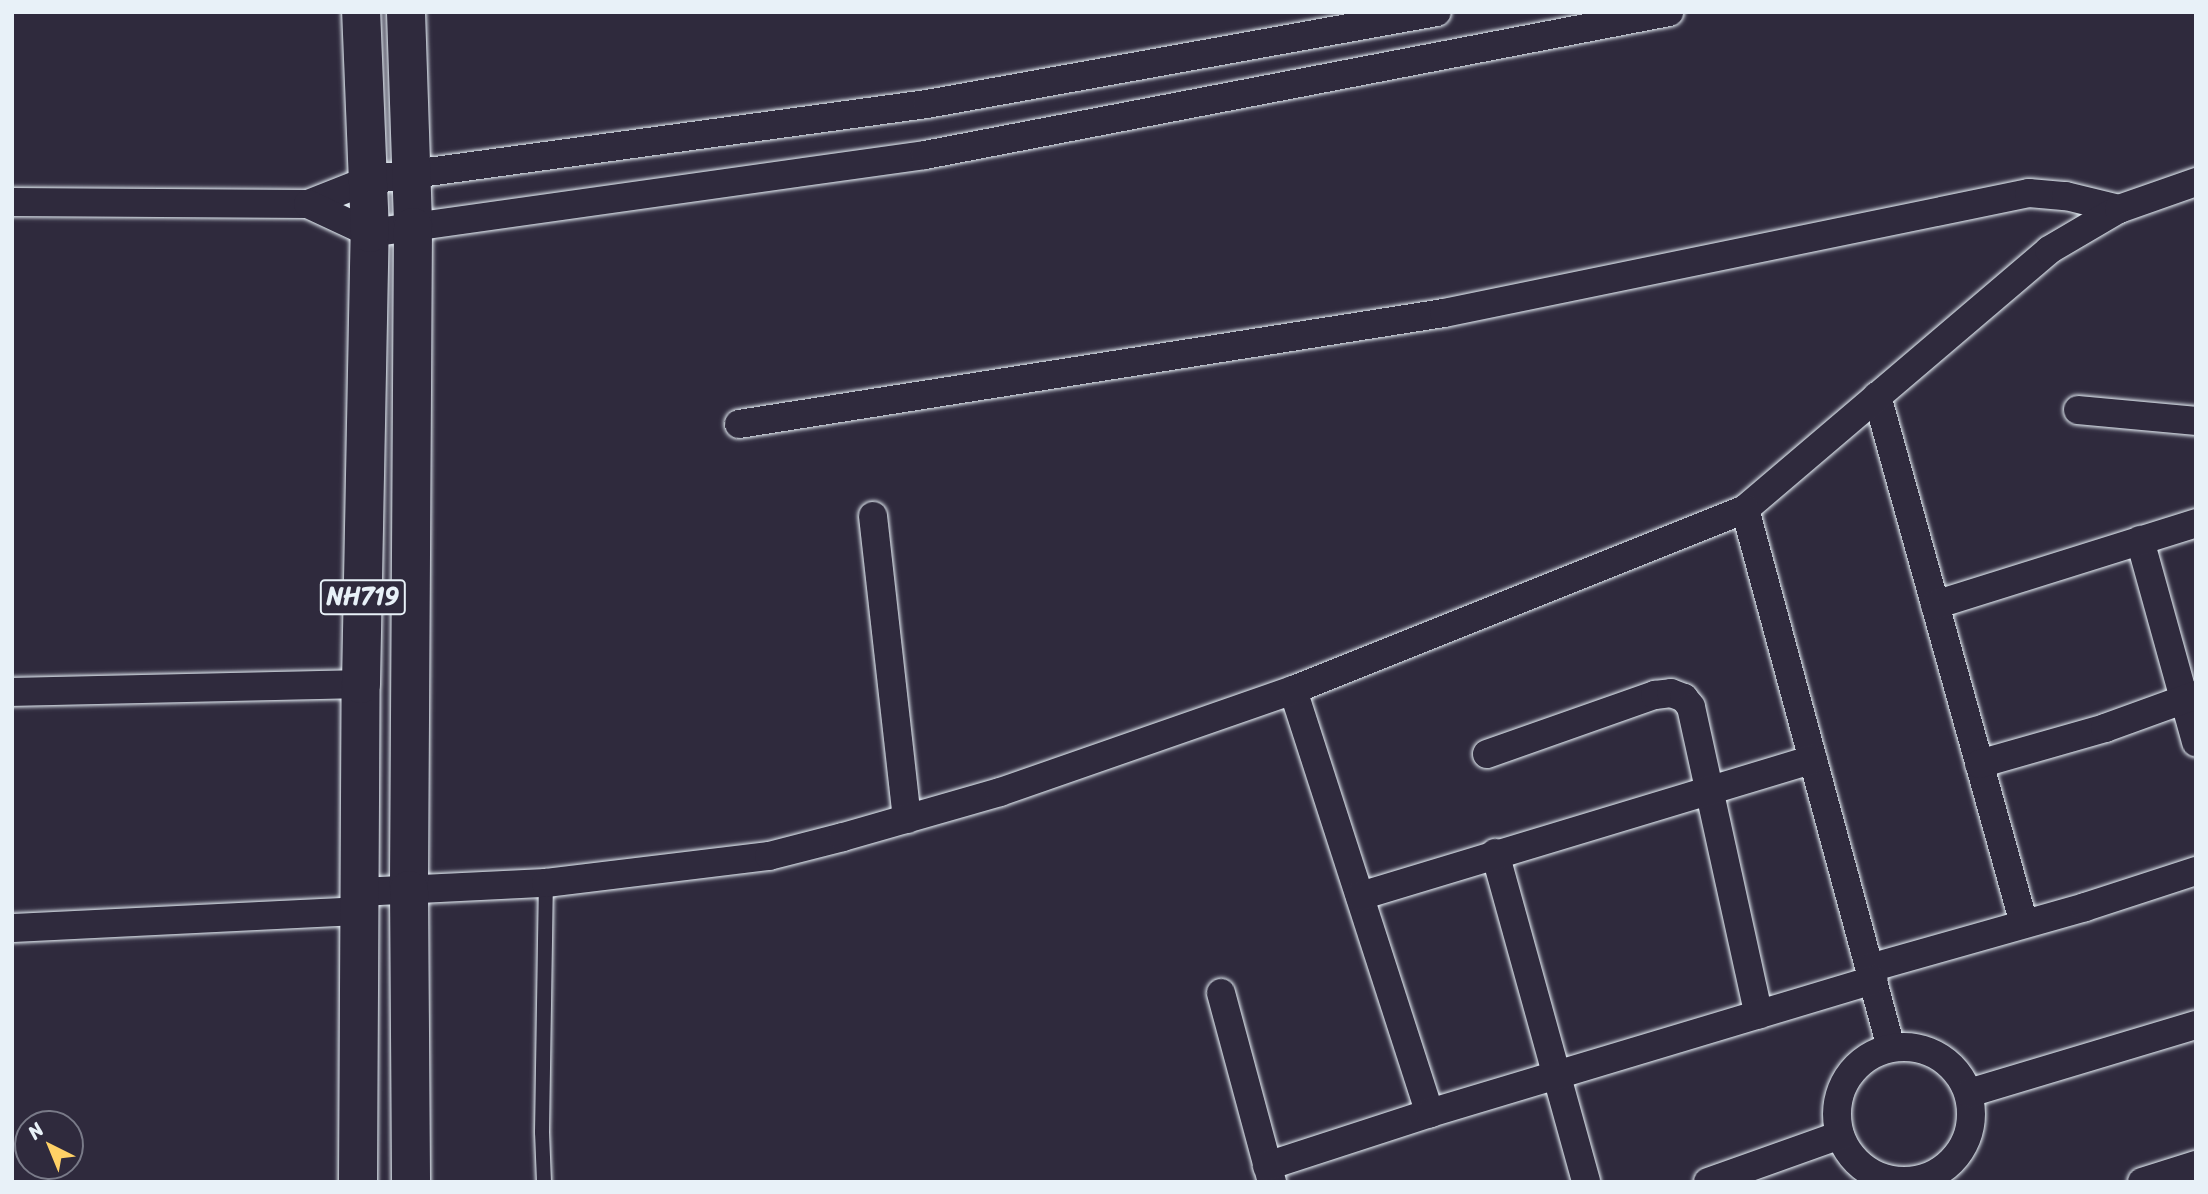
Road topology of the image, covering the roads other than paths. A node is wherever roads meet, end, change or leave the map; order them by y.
1 (361, 12) edge
2 (406, 12) edge
3 (1437, 12) edge
4 (1669, 12) edge
5 (410, 174) junction
6 (369, 180) junction
7 (2196, 181) edge
8 (12, 202) edge
9 (309, 204) junction
10 (2119, 209) junction
11 (413, 227) junction
12 (370, 233) junction
13 (1877, 396) junction
14 (2078, 410) dead end
15 (2196, 421) edge
16 (739, 424) dead end
17 (1745, 509) junction
18 (873, 516) dead end
19 (2196, 523) edge
20 (2140, 540) junction
21 (1935, 605) junction
22 (361, 684) junction
23 (1293, 690) junction
24 (12, 692) edge
25 (2190, 697) edge
26 (2196, 742) edge
27 (1486, 754) dead end
28 (1813, 759) junction
29 (1979, 764) junction
30 (1711, 791) junction
31 (907, 819) junction
32 (1495, 853) junction
33 (2196, 871) edge
34 (546, 883) junction
35 (409, 890) junction
36 (1360, 896) junction
37 (359, 902) junction
38 (2024, 924) junction
39 (12, 928) edge
40 (1871, 974) junction
41 (1221, 993) dead end
42 (1759, 1015) junction
43 (2196, 1025) edge
44 (1892, 1048) junction
45 (1557, 1076) junction
46 (1969, 1093) junction
47 (1430, 1113) junction
48 (1840, 1135) junction
49 (2196, 1164) edge
50 (1270, 1174) edge
51 (1709, 1181) edge
52 (358, 1182) edge
53 (411, 1182) edge
54 (544, 1182) edge
55 (1586, 1182) edge
56 (1912, 1182) edge
57 (2142, 1182) edge

1 - 6 highway, NH719
2 - 5 highway, NH719
3 - 5 street
4 - 11 street
5 - 6 street
5 - 11 highway, NH719
6 - 9 street
6 - 12 highway, NH719
7 - 10 street
8 - 9 street
9 - 12 street
10 - 13 street
10 - 16 street
11 - 12 street
11 - 35 highway, NH719
12 - 22 highway, NH719
13 - 17 street
13 - 21 street
14 - 15 street
17 - 23 street
17 - 28 street
18 - 31 street
19 - 20 street
20 - 21 street
20 - 25 street
21 - 29 street
22 - 24 street
22 - 37 highway, NH719
23 - 31 street
23 - 36 street
25 - 26 street
25 - 29 street
27 - 30 street
28 - 30 street
28 - 40 street
29 - 38 street
30 - 32 street
30 - 42 street
31 - 34 street
32 - 36 street
32 - 45 street
33 - 38 street
34 - 35 street
34 - 54 lane
35 - 37 street
35 - 53 highway, NH719
36 - 47 street
37 - 39 street
37 - 52 highway, NH719
38 - 40 street
40 - 42 street
40 - 44 street
41 - 50 street
42 - 45 street
43 - 46 street
44 - 46 street
44 - 48 street
45 - 47 street
45 - 55 street
46 - 56 street
47 - 50 street
48 - 51 street
48 - 56 street
49 - 57 street

